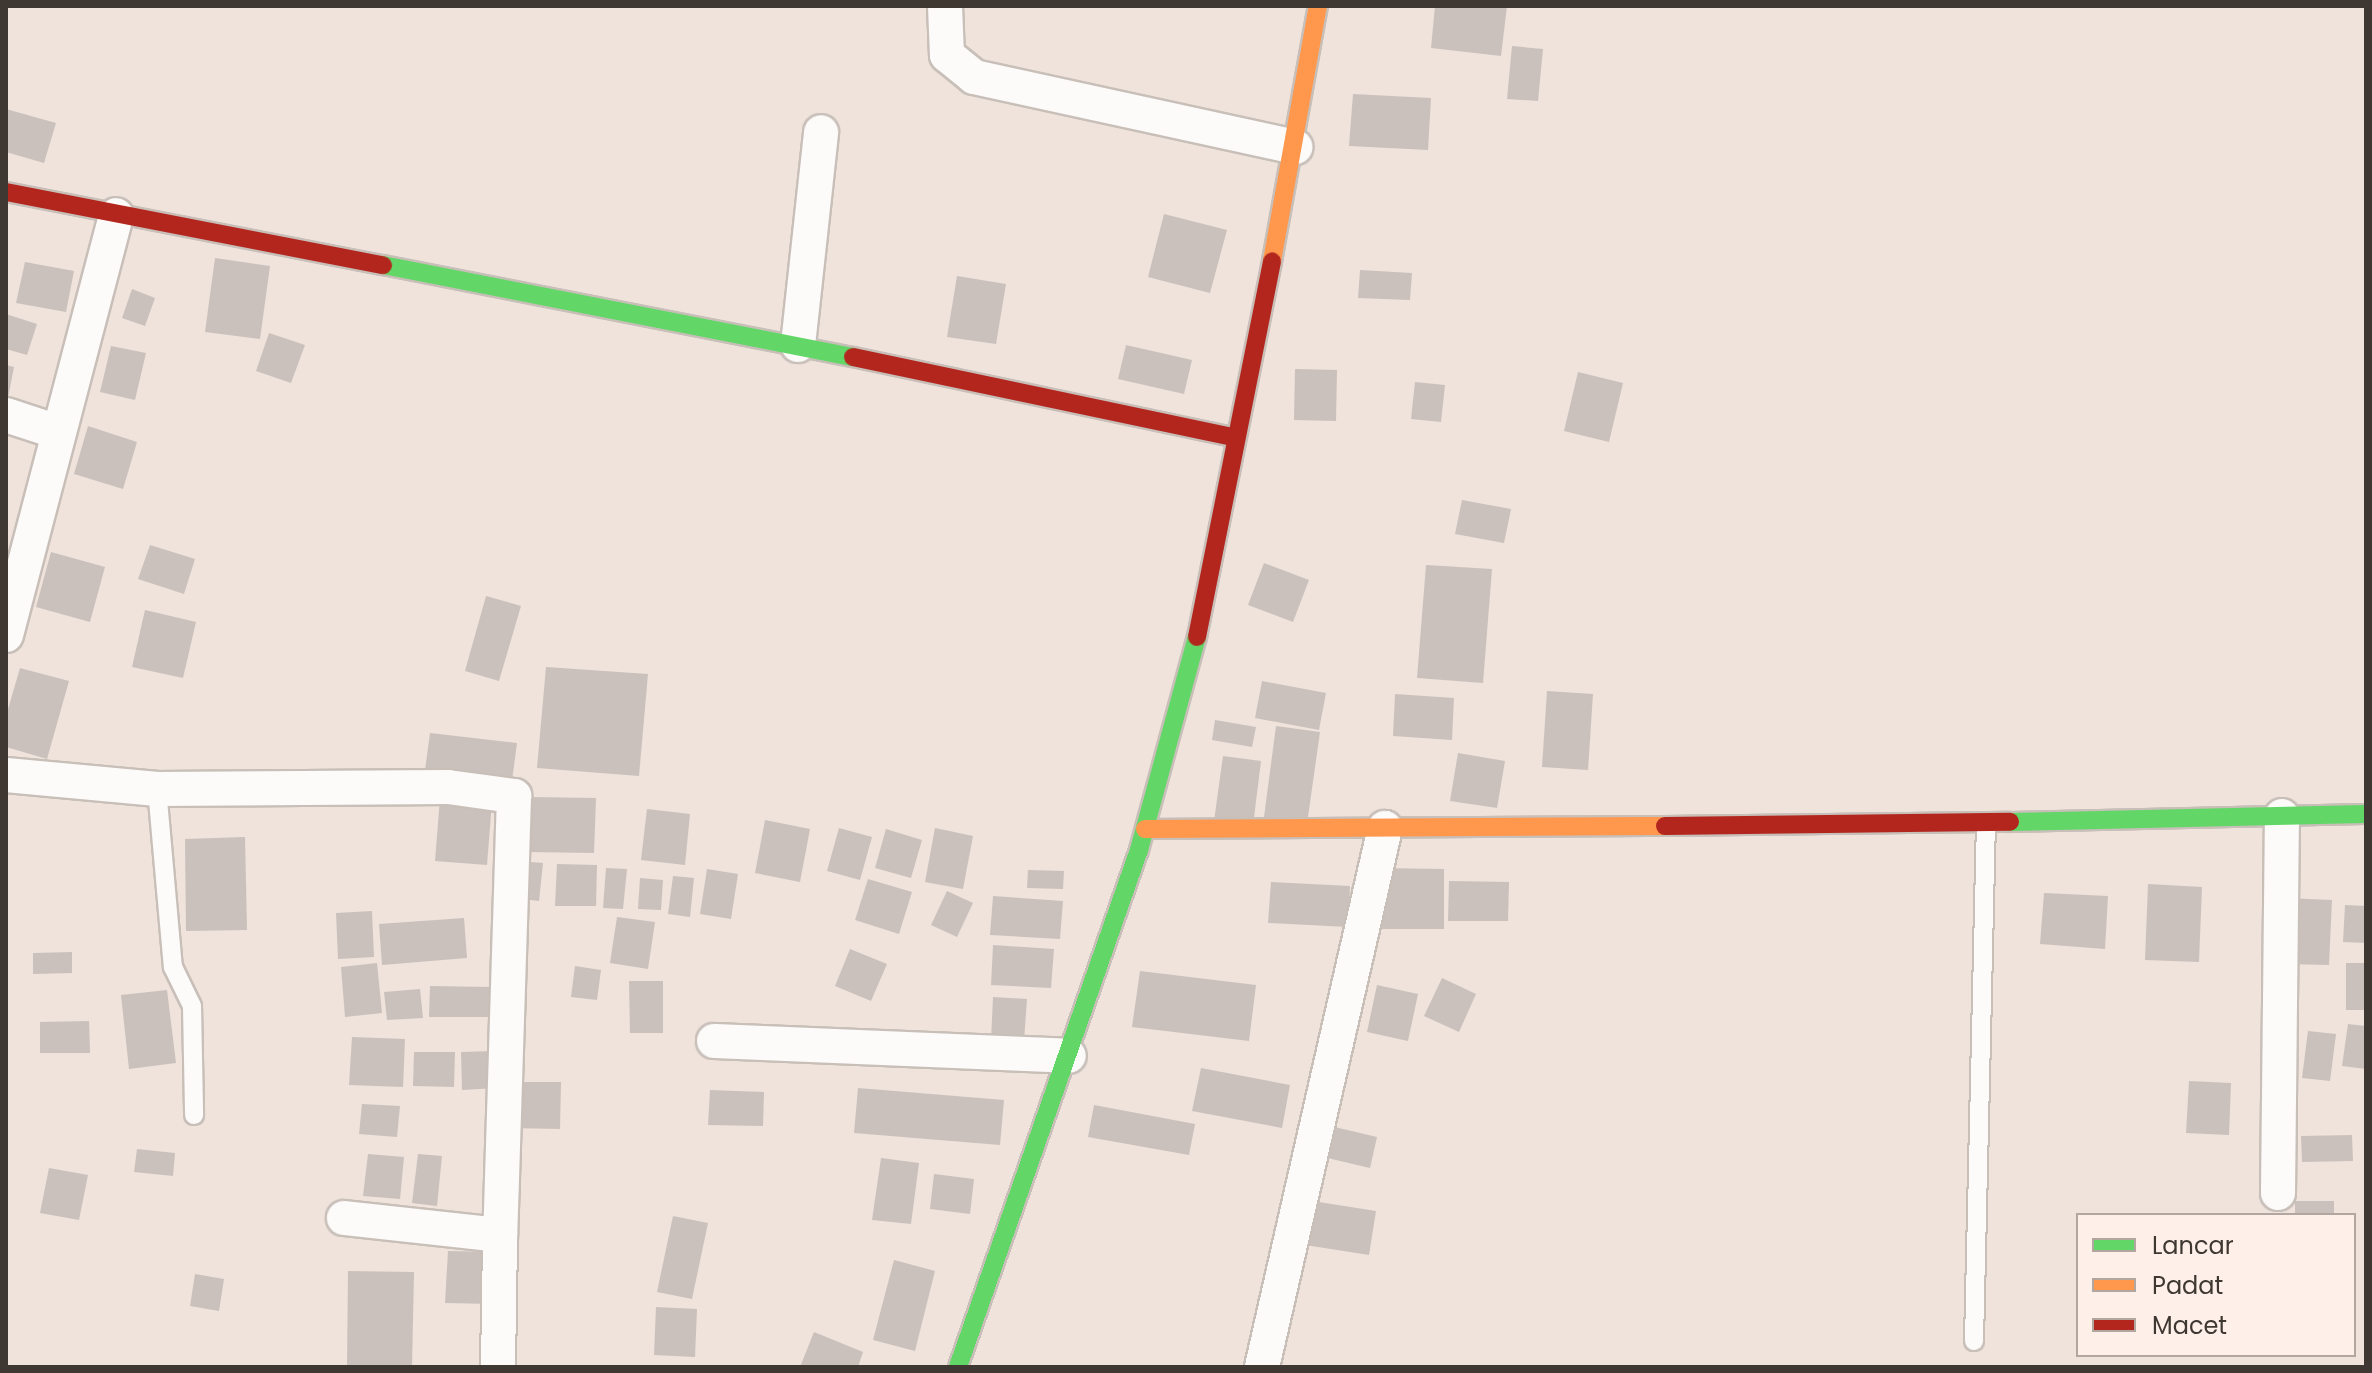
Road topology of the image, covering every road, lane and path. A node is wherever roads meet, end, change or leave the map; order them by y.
1 (945, 6) edge
2 (1318, 6) edge
3 (821, 132) dead end
4 (1295, 147) junction
5 (6, 192) edge
6 (116, 215) junction
7 (798, 345) junction
8 (6, 415) edge
9 (58, 432) junction
10 (1236, 438) junction
11 (6, 635) edge
12 (6, 775) edge
13 (157, 789) junction
14 (2366, 814) edge
15 (2282, 816) junction
16 (1986, 822) junction
17 (1385, 828) junction
18 (1145, 829) junction
19 (714, 1041) dead end
20 (1069, 1056) junction
21 (194, 1115) dead end
22 (2278, 1193) dead end
23 (344, 1218) dead end
24 (500, 1235) junction
25 (1974, 1341) dead end
26 (498, 1367) edge
27 (958, 1367) edge
28 (1262, 1367) edge

1 - 4 street
2 - 4 street
3 - 7 street
4 - 10 street
5 - 6 street
6 - 7 street
6 - 9 street
7 - 10 street
8 - 9 street
9 - 11 street
10 - 18 street
12 - 13 street
13 - 21 lane
13 - 24 street
14 - 15 street
15 - 16 street
15 - 22 street
16 - 17 street
16 - 25 lane
17 - 18 street
17 - 28 street
18 - 20 street
19 - 20 street
20 - 27 street
23 - 24 street
24 - 26 street

